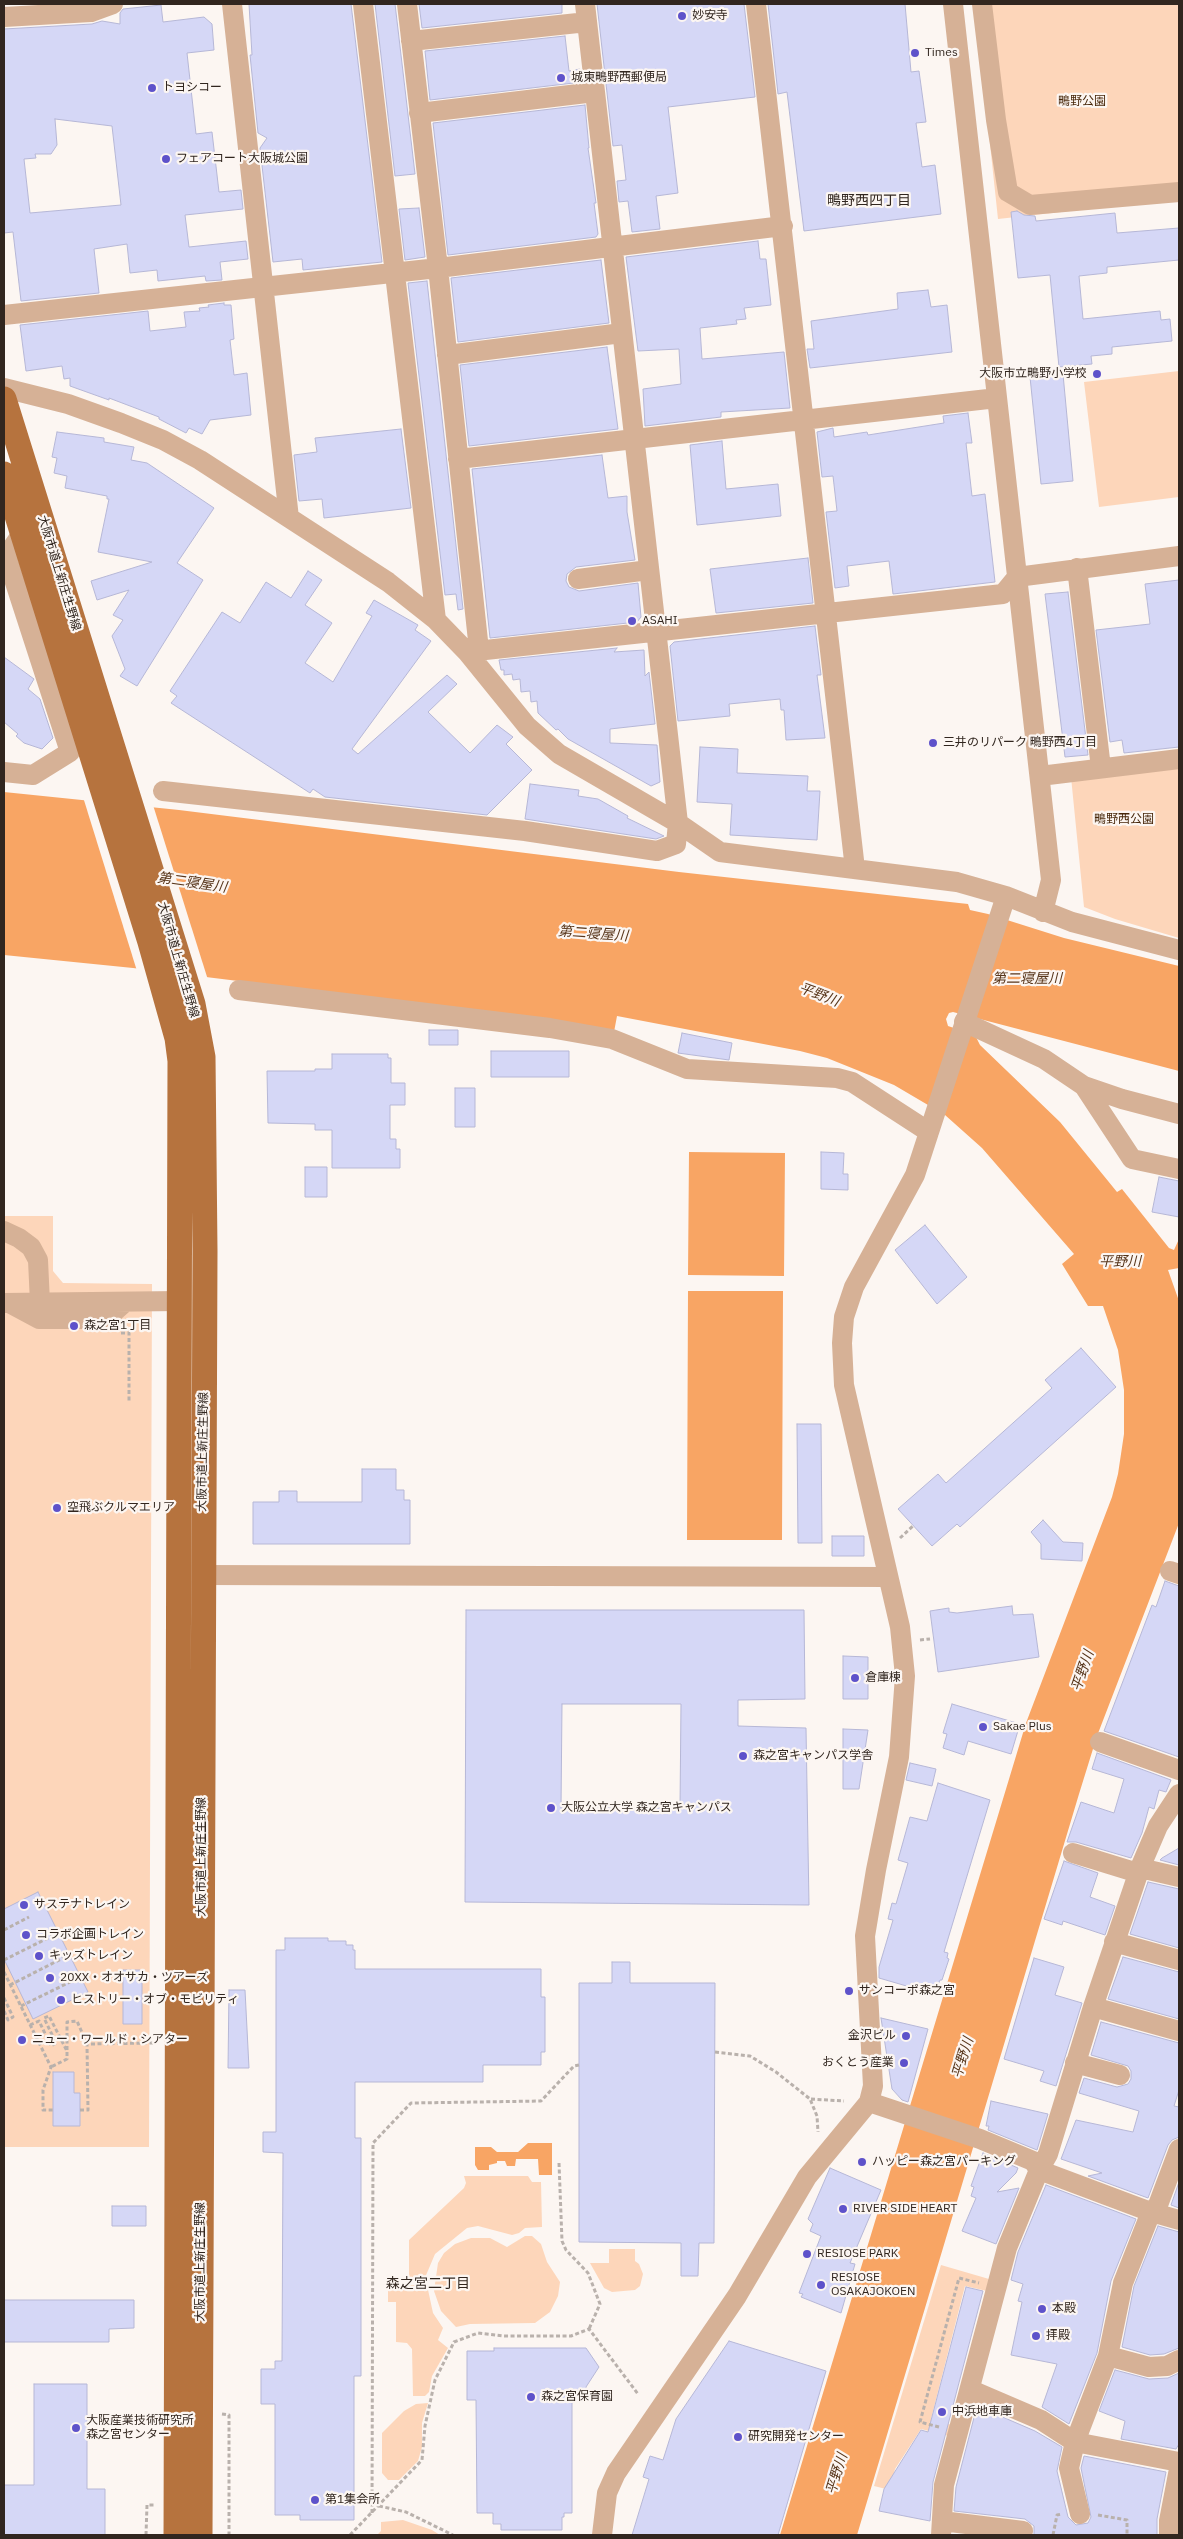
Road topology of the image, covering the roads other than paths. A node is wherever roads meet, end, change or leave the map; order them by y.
1 (113, 4) edge
2 (232, 4) edge
3 (363, 4) edge
4 (407, 4) edge
5 (756, 4) edge
6 (953, 4) edge
7 (982, 4) edge
8 (586, 13) edge
9 (4, 17) edge
10 (411, 41) junction
11 (595, 92) junction
12 (420, 113) junction
13 (1179, 192) edge
14 (782, 226) junction
15 (613, 246) junction
16 (438, 268) junction
17 (393, 271) junction
18 (262, 287) junction
19 (4, 315) edge
20 (622, 333) junction
21 (447, 354) junction
22 (4, 388) edge
23 (4, 398) edge
24 (997, 398) junction
25 (805, 419) junction
26 (634, 437) junction
27 (458, 459) junction
28 (4, 474) edge
29 (289, 518) junction
30 (22, 532) junction
31 (1179, 556) edge
32 (43, 560) junction
33 (1077, 568) junction
34 (649, 570) junction
35 (1017, 577) junction
36 (578, 579) dead end
37 (825, 612) junction
38 (436, 620) junction
39 (656, 633) junction
40 (473, 651) junction
41 (1179, 759) edge
42 (1101, 768) junction
43 (4, 772) edge
44 (1040, 776) junction
45 (163, 791) dead end
46 (678, 823) junction
47 (855, 869) junction
48 (1003, 904) junction
49 (1043, 912) junction
50 (1179, 950) edge
51 (239, 990) dead end
52 (964, 1023) junction
53 (192, 1075) junction
54 (1084, 1086) junction
55 (1179, 1114) edge
56 (932, 1123) junction
57 (1179, 1169) edge
58 (4, 1231) edge
59 (179, 1301) junction
60 (204, 1302) junction
61 (6, 1303) edge
62 (40, 1303) junction
63 (124, 1303) junction
64 (202, 1575) junction
65 (888, 1577) junction
66 (1100, 1742) dead end
67 (1179, 1770) edge
68 (1179, 1794) edge
69 (1073, 1853) dead end
70 (1139, 1870) junction
71 (1179, 1877) edge
72 (1114, 1942) junction
73 (1179, 1960) edge
74 (1093, 2007) junction
75 (1179, 2030) edge
76 (1075, 2063) junction
77 (1120, 2076) dead end
78 (869, 2102) junction
79 (1179, 2149) edge
80 (1039, 2170) junction
81 (1151, 2212) junction
82 (1179, 2220) edge
83 (1108, 2356) junction
84 (1179, 2360) edge
85 (971, 2390) junction
86 (1075, 2442) junction
87 (1179, 2462) edge
88 (1179, 2469) edge
89 (1080, 2514) road end
90 (941, 2528) edge
91 (1023, 2532) dead end
92 (176, 2535) edge
93 (200, 2535) edge
94 (602, 2535) edge
95 (1169, 2535) edge

1 - 9 street
2 - 18 street
3 - 17 street
4 - 10 street
5 - 14 street
6 - 24 street
7 - 13 street
8 - 10 street
8 - 11 street
10 - 12 street
11 - 12 street
11 - 15 street
12 - 16 street
14 - 15 street
14 - 25 street
15 - 16 street
15 - 20 street
16 - 17 street
16 - 21 street
17 - 18 street
17 - 38 street
18 - 19 street
18 - 29 street
20 - 21 street
20 - 26 street
21 - 27 street
22 - 29 street
23 - 32 main road, 大阪市道上新庄生野線
24 - 25 street
24 - 35 street
25 - 26 street
25 - 37 street
26 - 27 street
26 - 34 street
27 - 40 street
28 - 30 main road, 大阪市道上新庄生野線
29 - 38 street
30 - 32 main road, 大阪市道上新庄生野線
30 - 43 street
31 - 33 street
32 - 53 main road, 大阪市道上新庄生野線
33 - 35 street
33 - 42 street
34 - 36 street
34 - 39 street
35 - 37 street
35 - 44 street
37 - 39 street
37 - 47 street
38 - 40 street
39 - 40 street
39 - 46 street
40 - 46 street
41 - 42 street
42 - 44 street
44 - 49 street
45 - 46 street
46 - 47 street
47 - 48 street
48 - 49 street
48 - 52 street
49 - 50 street
51 - 56 street
52 - 54 street
52 - 56 street
53 - 59 main road, 大阪市道上新庄生野線
53 - 60 main road, 大阪市道上新庄生野線
54 - 55 street
54 - 57 street
56 - 65 street
58 - 62 street
59 - 60 main road
59 - 63 street
59 - 92 main road, 大阪市道上新庄生野線
60 - 64 main road, 大阪市道上新庄生野線
61 - 62 street
61 - 63 street
62 - 63 street
64 - 65 street
64 - 93 main road, 大阪市道上新庄生野線
65 - 78 street
66 - 67 street
68 - 70 street
69 - 70 street
70 - 71 street
70 - 72 street
72 - 73 street
72 - 74 street
74 - 75 street
74 - 76 street
76 - 77 street
76 - 80 street
78 - 80 street
78 - 94 street
79 - 81 street
80 - 81 street
80 - 85 street
81 - 82 street
81 - 83 street
83 - 84 street
83 - 86 street
85 - 86 street
85 - 90 street
86 - 87 street
86 - 89 street
88 - 95 street
90 - 91 street

